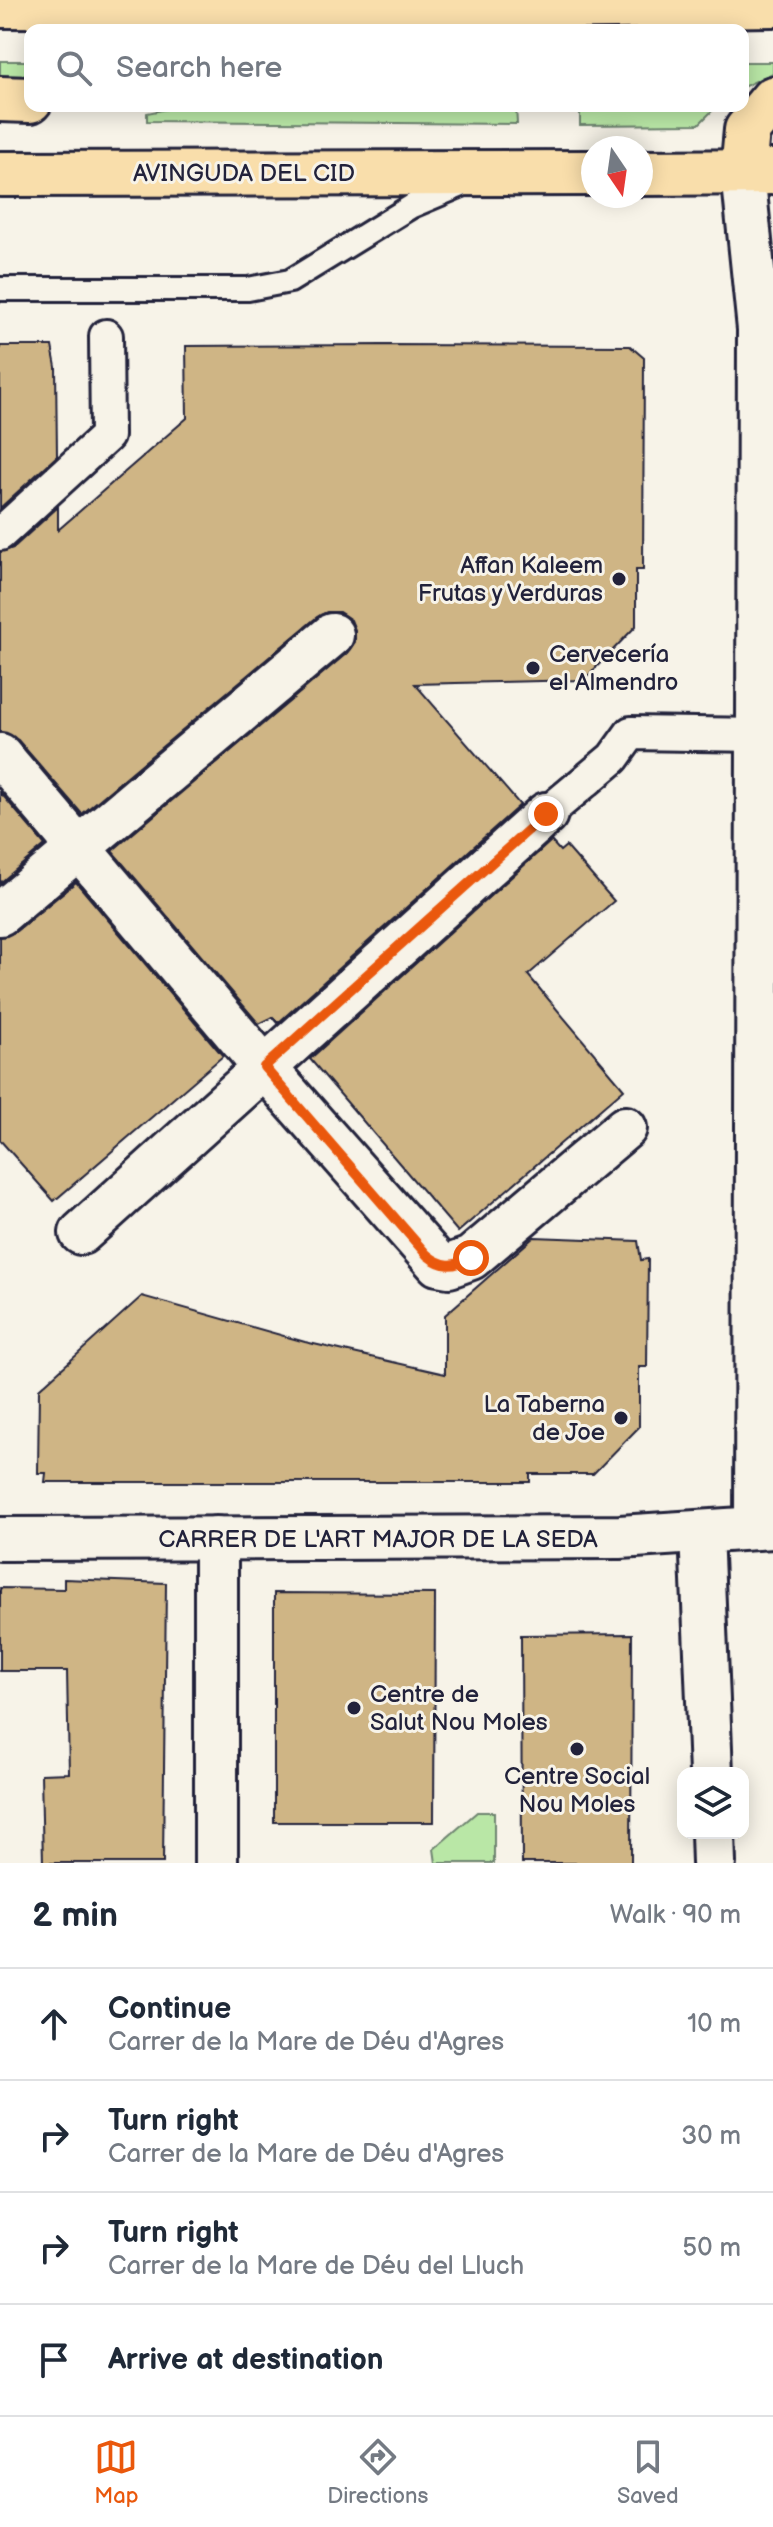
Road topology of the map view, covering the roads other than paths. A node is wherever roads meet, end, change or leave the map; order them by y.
1 (773, 4) edge
2 (0, 5) edge
3 (209, 11) edge
4 (0, 99) edge
5 (773, 99) edge
6 (24, 100) edge
7 (758, 172) edge
8 (581, 173) edge
9 (653, 173) edge
10 (0, 174) edge
11 (487, 174) junction
12 (0, 289) edge
13 (106, 336) dead end
14 (0, 534) edge
15 (332, 635) dead end
16 (766, 735) edge
17 (0, 755) edge
18 (546, 814) joint
19 (76, 847) junction
20 (0, 914) edge
21 (264, 1067) junction
22 (625, 1128) dead end
23 (81, 1233) dead end
24 (765, 1527) edge
25 (701, 1532) junction
26 (216, 1538) junction
27 (0, 1539) edge
28 (711, 1767) edge
29 (713, 1839) edge
30 (216, 1863) edge
31 (714, 1863) edge

1 - 3 main road
2 - 3 main road
4 - 6 main road
5 - 7 main road
7 - 9 main road
7 - 16 street
8 - 11 main road, AVINGUDA DEL CID
10 - 11 main road, AVINGUDA DEL CID
11 - 12 lane, AVINGUDA DEL CID
13 - 14 street
15 - 19 street
16 - 18 street
16 - 24 street
17 - 19 street
18 - 21 street
19 - 20 street
19 - 21 street
21 - 22 street
21 - 23 street
24 - 25 street, CARRER DE L'ART MAJOR DE LA SEDA
25 - 26 street, CARRER DE L'ART MAJOR DE LA SEDA
25 - 28 street
26 - 27 street, CARRER DE L'ART MAJOR DE LA SEDA
26 - 30 street
29 - 31 street

